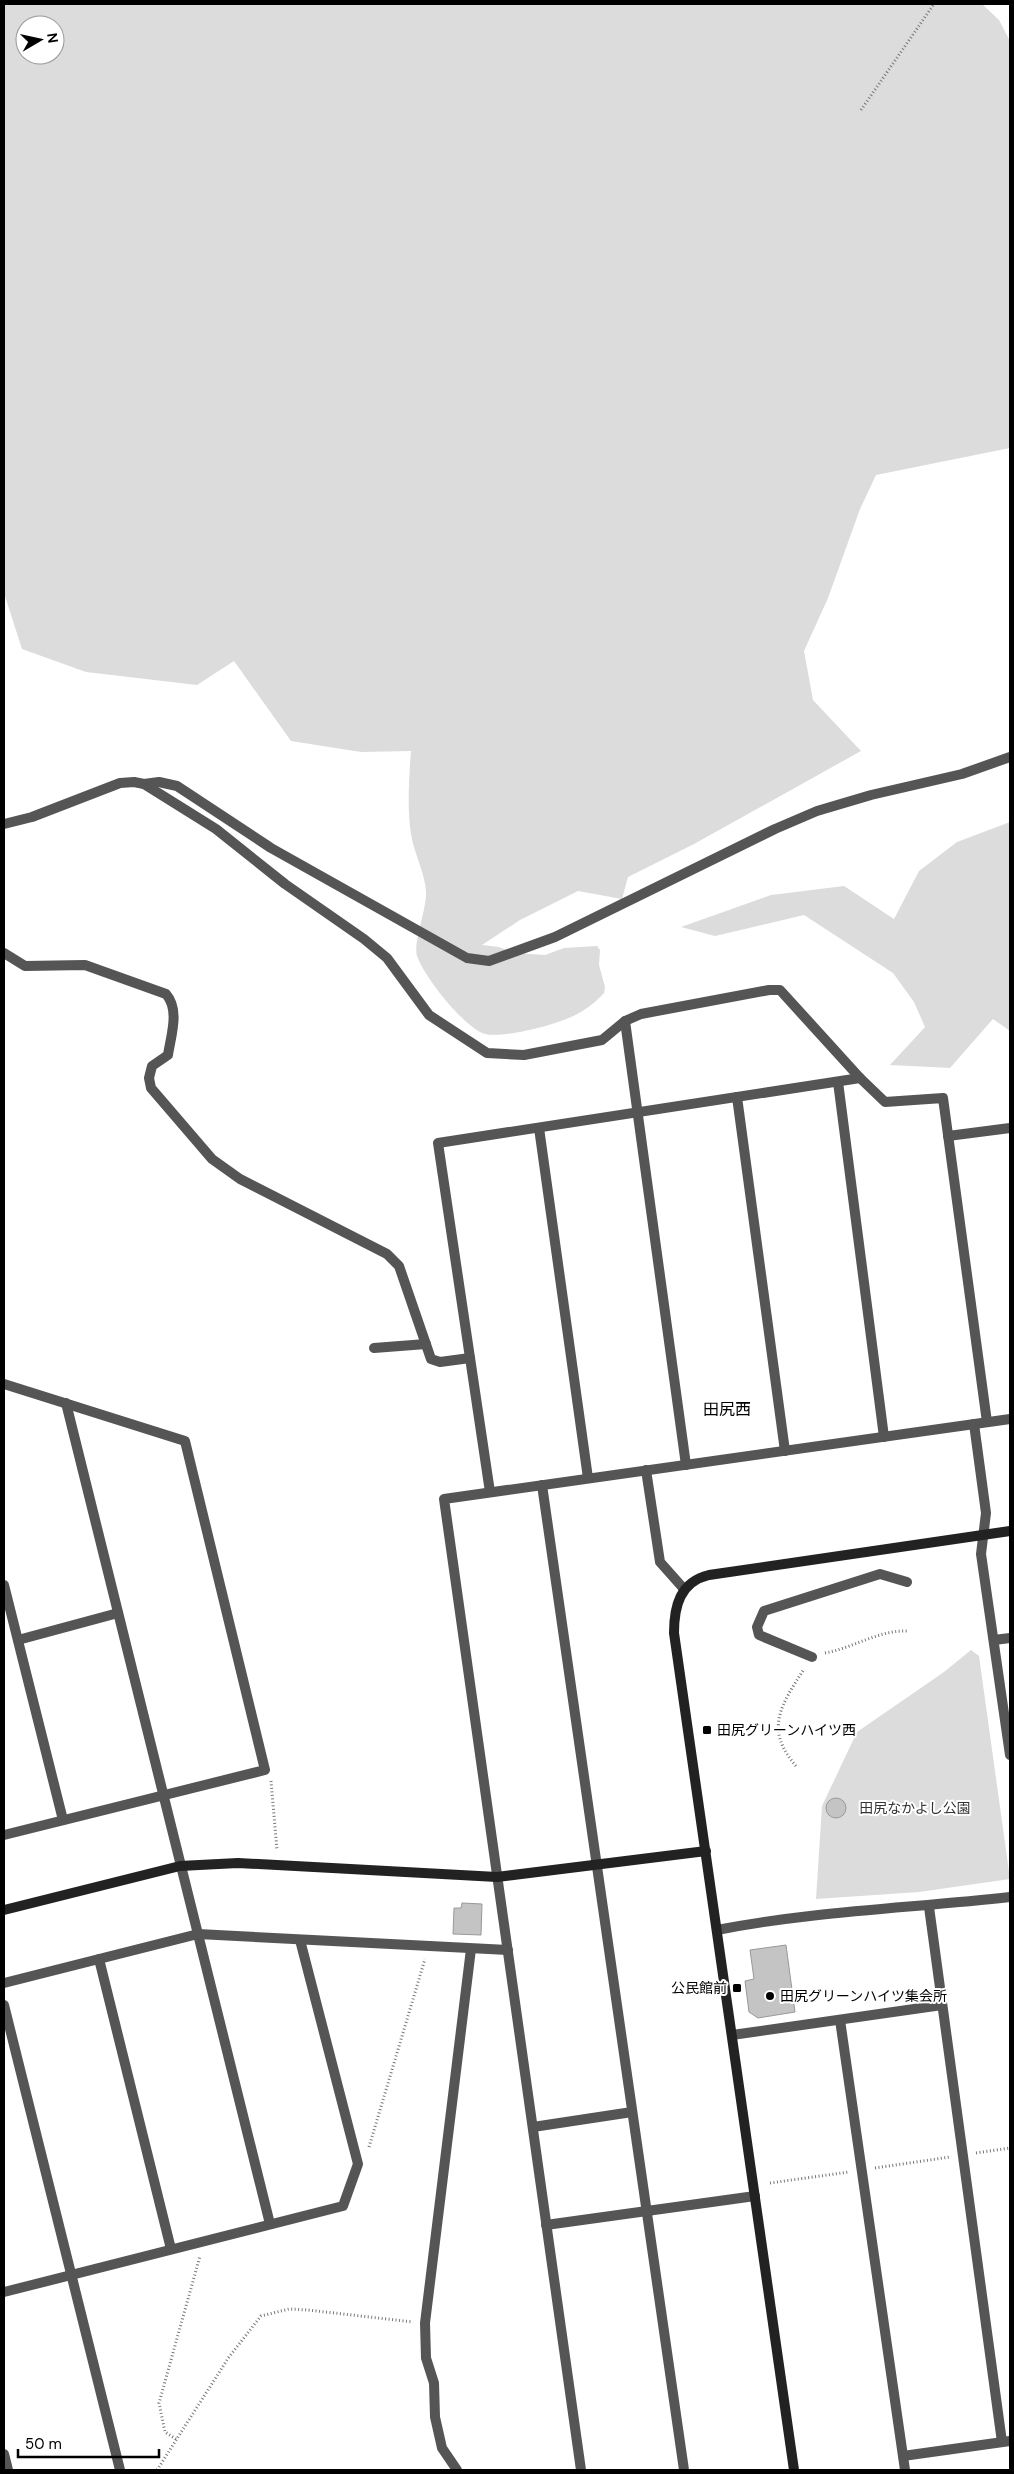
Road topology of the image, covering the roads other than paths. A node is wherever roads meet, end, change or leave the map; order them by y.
1 (1010, 757) edge
2 (144, 784) junction
3 (4, 824) edge
4 (4, 953) edge
5 (625, 1021) junction
6 (860, 1078) junction
7 (838, 1082) junction
8 (737, 1097) junction
9 (638, 1112) junction
10 (539, 1128) junction
11 (1010, 1128) edge
12 (948, 1136) junction
13 (426, 1344) junction
14 (374, 1348) dead end
15 (470, 1358) junction
16 (4, 1384) edge
17 (66, 1403) junction
18 (1010, 1419) edge
19 (987, 1422) junction
20 (974, 1424) junction
21 (884, 1437) junction
22 (785, 1450) junction
23 (686, 1464) junction
24 (646, 1470) junction
25 (588, 1478) junction
26 (542, 1485) junction
27 (490, 1492) junction
28 (1010, 1531) edge
29 (983, 1535) junction
30 (907, 1582) dead end
31 (4, 1585) edge
32 (684, 1589) junction
33 (118, 1614) junction
34 (1010, 1638) edge
35 (18, 1640) junction
36 (994, 1640) junction
37 (812, 1657) road end
38 (1010, 1755) edge
39 (163, 1796) junction
40 (63, 1820) junction
41 (4, 1835) edge
42 (706, 1851) junction
43 (597, 1865) junction
44 (180, 1866) junction
45 (497, 1877) junction
46 (1010, 1897) edge
47 (928, 1907) junction
48 (4, 1910) edge
49 (717, 1930) junction
50 (198, 1934) junction
51 (300, 1940) junction
52 (471, 1949) junction
53 (508, 1950) junction
54 (99, 1959) junction
55 (4, 1983) edge
56 (4, 2005) edge
57 (942, 2005) junction
58 (840, 2020) junction
59 (732, 2035) junction
60 (632, 2112) junction
61 (533, 2127) junction
62 (755, 2196) junction
63 (647, 2211) junction
64 (270, 2224) junction
65 (546, 2225) junction
66 (172, 2249) junction
67 (71, 2274) junction
68 (4, 2292) edge
69 (1006, 2442) edge
70 (4, 2454) edge
71 (903, 2456) junction
72 (8, 2470) edge
73 (120, 2470) edge
74 (457, 2470) edge
75 (581, 2470) edge
76 (684, 2470) edge
77 (794, 2470) edge
78 (905, 2470) edge

1 - 2 street
2 - 3 street
2 - 5 street
4 - 13 street
5 - 6 street
5 - 9 street
6 - 7 street
6 - 12 street
7 - 8 street
7 - 21 street
8 - 9 street
8 - 22 street
9 - 10 street
9 - 23 street
10 - 15 street
10 - 25 street
11 - 12 street
12 - 19 street
13 - 14 street
13 - 15 street
15 - 27 street
16 - 17 street
17 - 33 street
17 - 39 street
18 - 19 street
19 - 20 street
20 - 21 street
20 - 29 street
21 - 22 street
22 - 23 street
23 - 24 street
24 - 25 street
24 - 32 street
25 - 26 street
26 - 27 street
26 - 43 street
27 - 45 street
28 - 29 street
29 - 32 street
29 - 36 street
30 - 37 street
31 - 35 street
32 - 42 street
33 - 35 street
33 - 39 street
34 - 36 street
35 - 40 street
36 - 38 street
39 - 40 street
39 - 44 street
40 - 41 street
42 - 43 street
42 - 49 street
43 - 45 street
43 - 60 street
44 - 45 street
44 - 48 street
44 - 50 street
45 - 53 street
46 - 47 street
47 - 49 street
47 - 57 street
49 - 59 street
50 - 51 street
50 - 54 street
50 - 64 street
51 - 52 street
51 - 64 street
52 - 53 street
52 - 74 street
53 - 61 street
54 - 55 street
54 - 66 street
56 - 67 street
57 - 58 street
57 - 69 street
58 - 59 street
58 - 71 street
59 - 62 street
60 - 61 street
60 - 63 street
61 - 65 street
62 - 63 street
62 - 77 street
63 - 65 street
63 - 76 street
64 - 66 street
65 - 75 street
66 - 67 street
67 - 68 street
67 - 73 street
69 - 71 street
70 - 72 street
71 - 78 street

